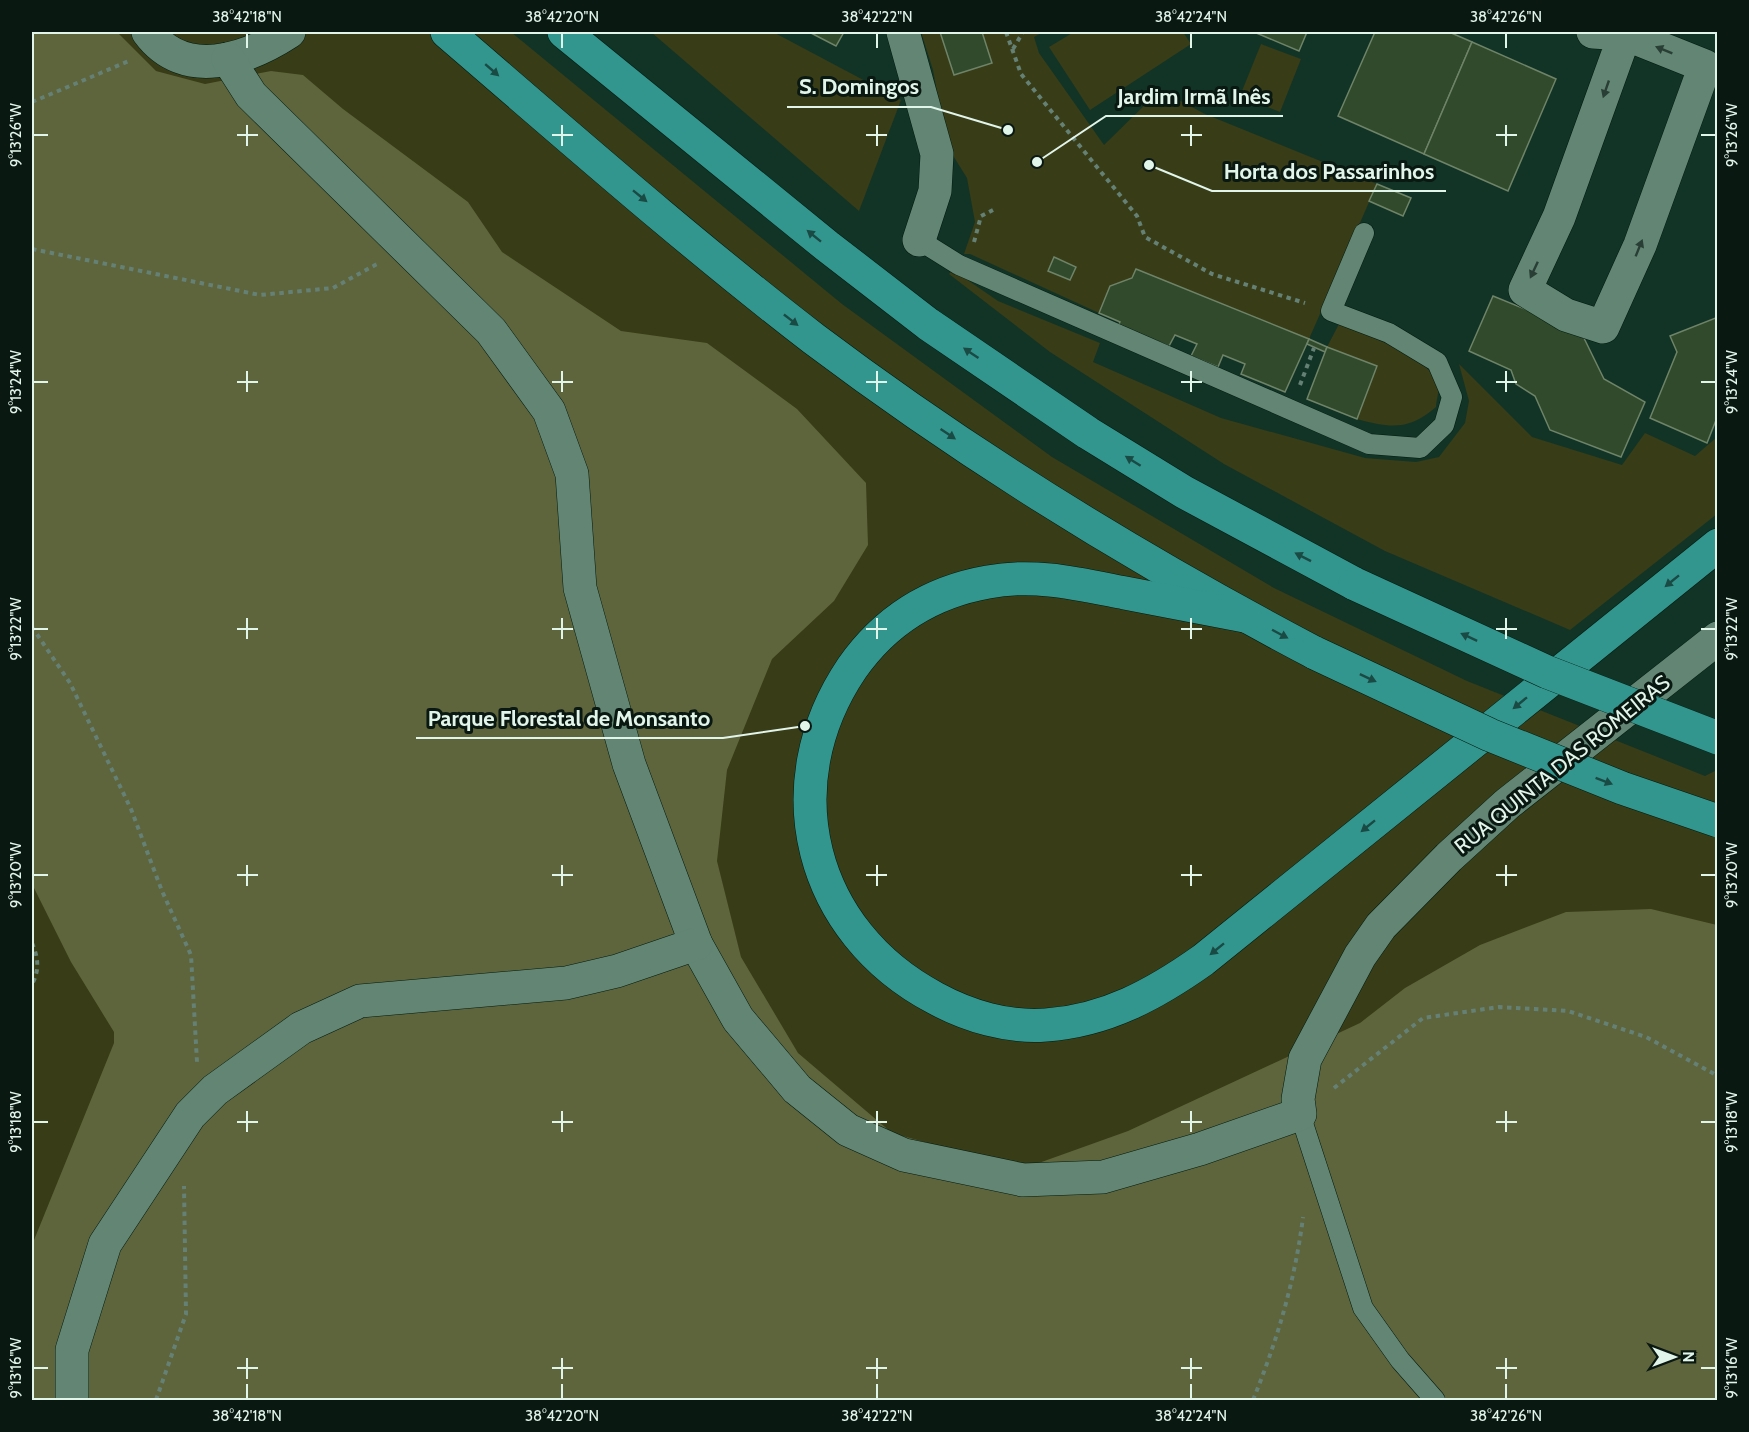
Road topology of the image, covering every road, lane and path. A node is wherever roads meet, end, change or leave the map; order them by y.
1 (289, 32) edge
2 (447, 32) edge
3 (564, 32) edge
4 (903, 32) edge
5 (1006, 32) edge
6 (1023, 32) edge
7 (1593, 32) edge
8 (1625, 34) junction
9 (154, 40) edge
10 (1012, 50) junction
11 (228, 60) junction
12 (1711, 67) edge
13 (32, 102) edge
14 (993, 210) dead end
15 (1364, 232) dead end
16 (976, 233) dead end
17 (919, 240) joint
18 (32, 249) edge
19 (407, 249) junction
20 (1331, 311) junction
21 (1314, 348) dead end
22 (1304, 376) dead end
23 (1718, 544) edge
24 (1245, 616) junction
25 (32, 627) edge
26 (1718, 638) edge
27 (1718, 738) edge
28 (1718, 821) edge
29 (32, 943) edge
30 (696, 944) junction
31 (32, 984) edge
32 (1718, 1076) edge
33 (1300, 1114) junction
34 (190, 1115) junction
35 (185, 1184) dead end
36 (1303, 1215) dead end
37 (72, 1401) edge
38 (156, 1401) edge
39 (1253, 1401) edge
40 (1435, 1401) edge

1 - 11 street
2 -> 24 highway
27 -> 3 highway, bridge
4 - 17 street
5 - 10 path
6 - 10 path
7 - 8 street
12 -> 8 street
8 -> 12 street
9 - 11 street
9 - 13 path
10 - 20 path
11 - 19 street
14 - 16 path
15 - 20 lane
17 - 20 lane
18 - 19 path
19 - 30 street
21 - 22 path
23 -> 24 highway
24 -> 28 highway, bridge
25 - 34 path
26 - 33 street, RUA QUINTA DAS ROMEIRAS
29 - 31 path
30 - 33 street
30 - 34 street
32 - 33 path
33 - 40 lane
34 - 37 street
35 - 38 path
36 - 39 path

